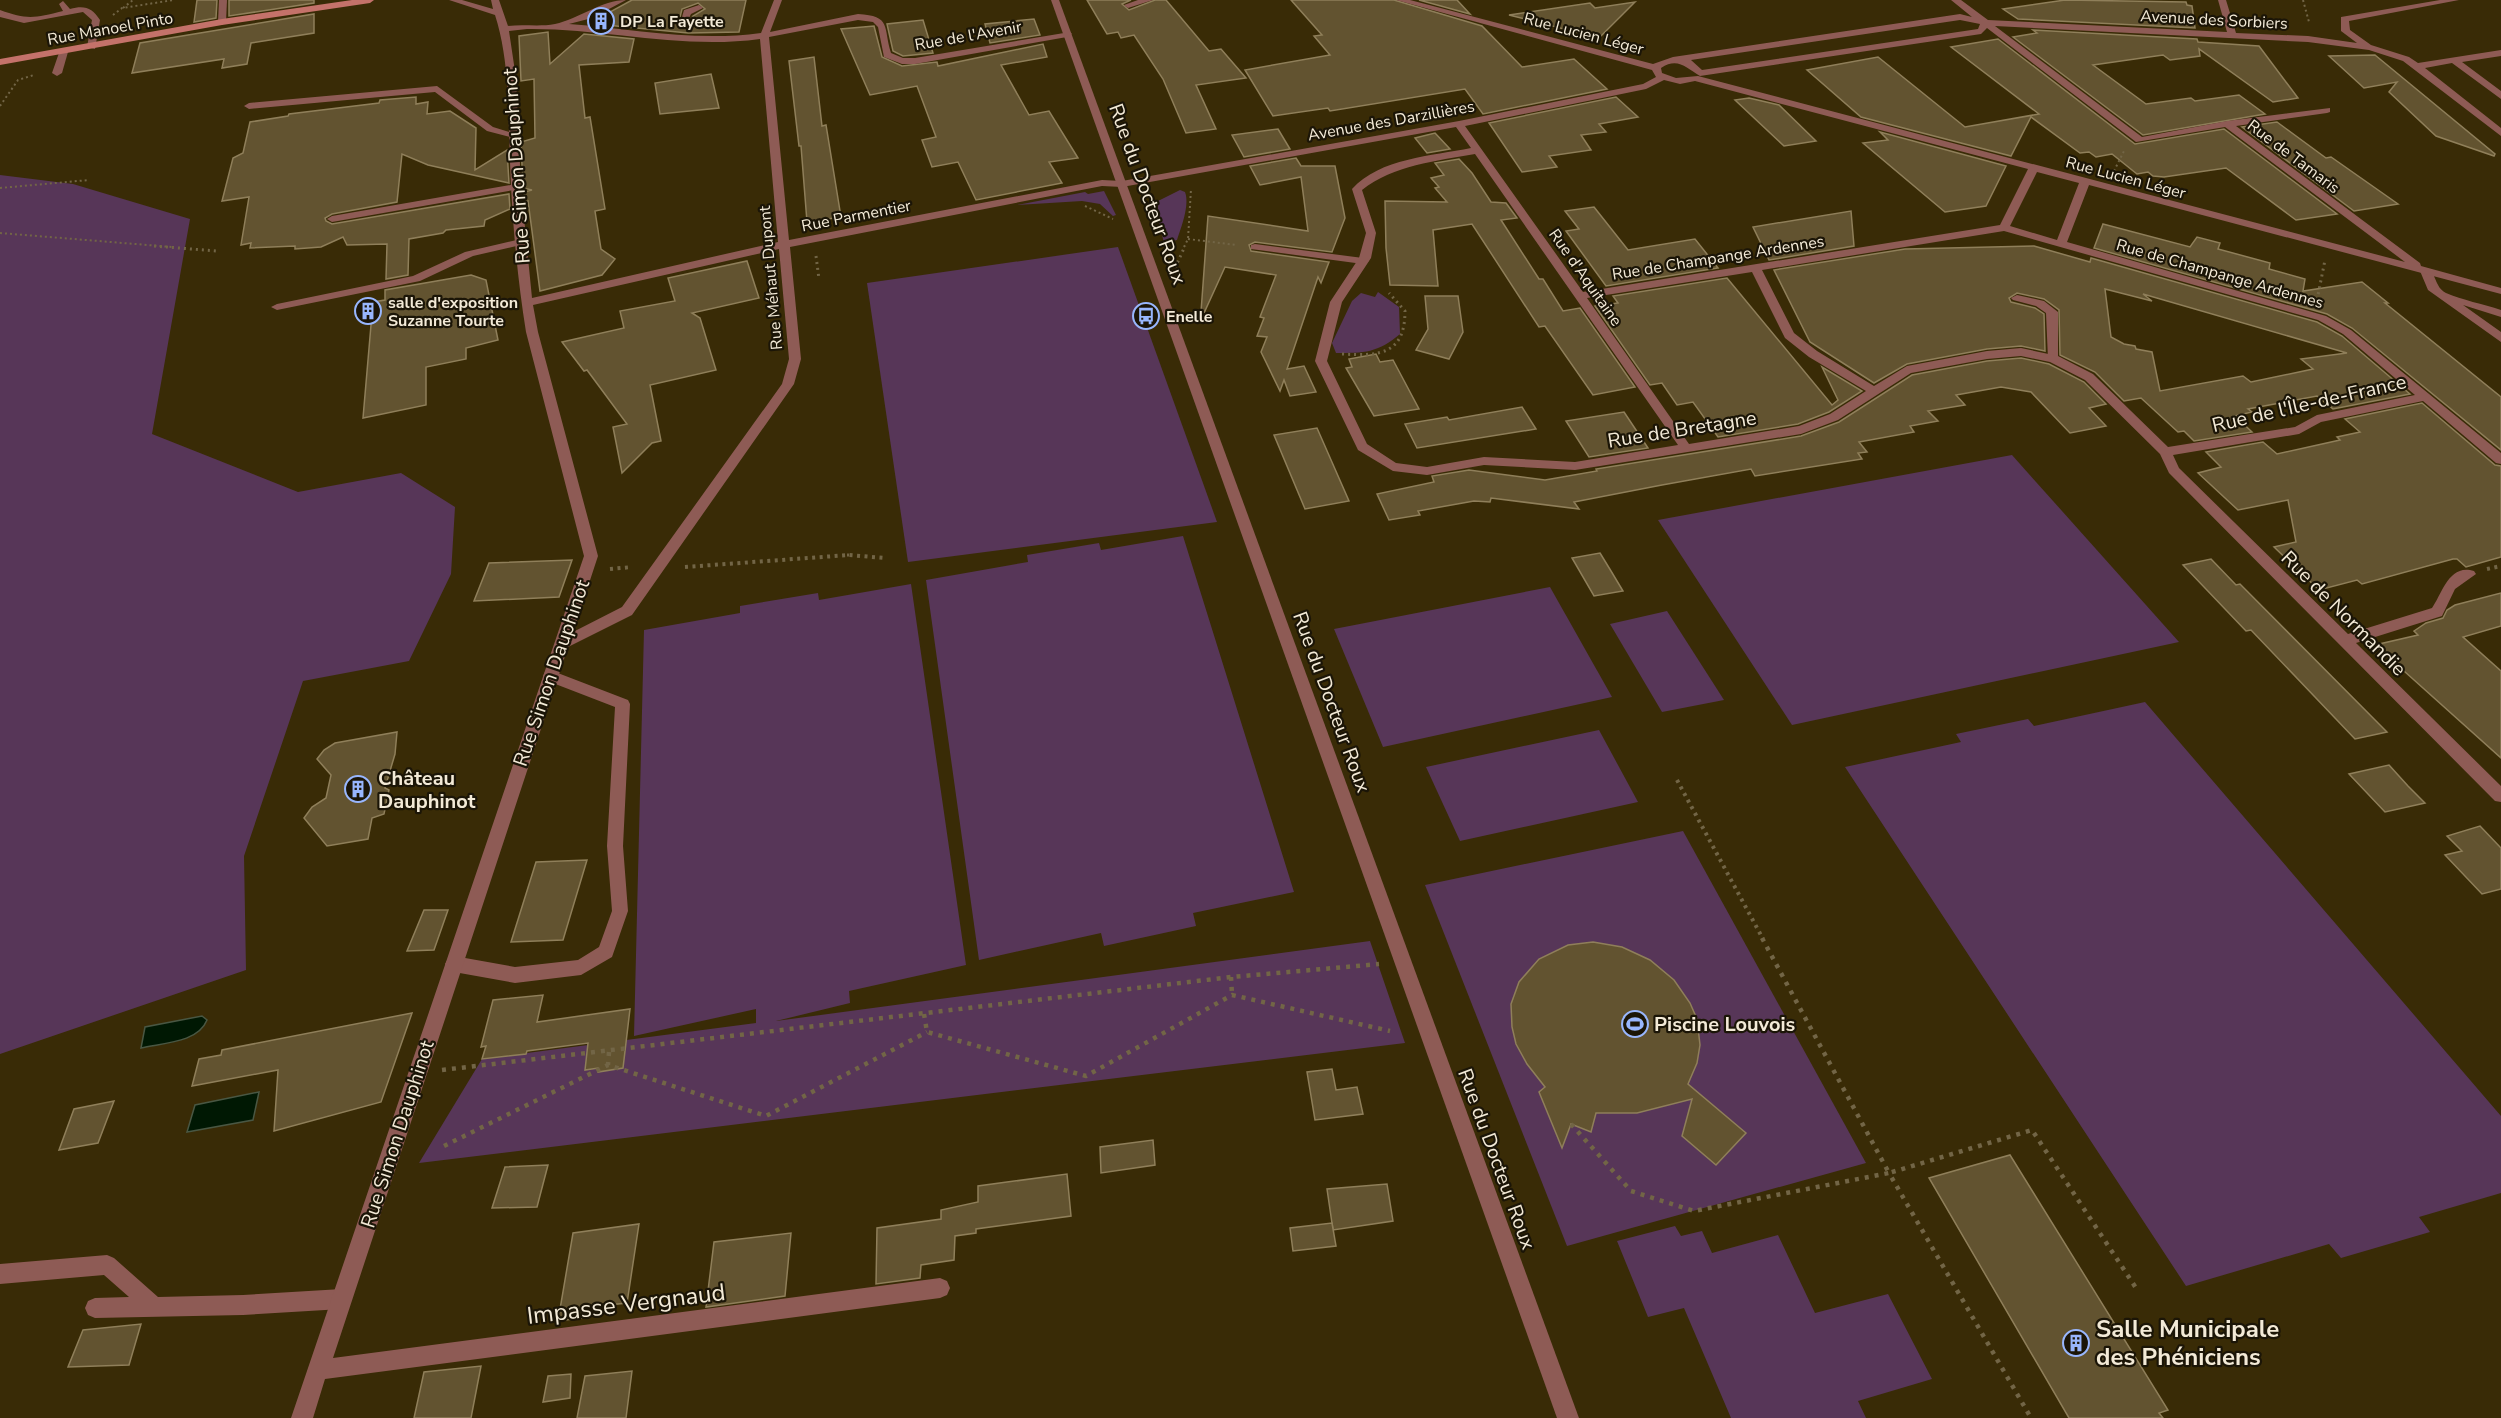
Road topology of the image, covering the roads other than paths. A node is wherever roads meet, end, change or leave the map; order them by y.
1 (223, 0) edge
2 (368, 0) edge
3 (453, 0) edge
4 (495, 0) edge
5 (622, 0) edge
6 (778, 0) edge
7 (1055, 0) edge
8 (1149, 0) edge
9 (1400, 0) edge
10 (1955, 0) edge
11 (2222, 0) edge
12 (2455, 0) edge
13 (1128, 5) dead end
14 (699, 8) dead end
15 (0, 13) edge
16 (497, 13) junction
17 (1933, 20) junction
18 (222, 22) junction
19 (683, 22) dead end
20 (1985, 23) junction
21 (555, 27) junction
22 (504, 29) junction
23 (1067, 34) junction
24 (2232, 35) junction
25 (764, 36) junction
26 (1949, 36) junction
27 (92, 46) junction
28 (2370, 47) junction
29 (63, 52) junction
30 (1721, 53) junction
31 (2501, 53) edge
32 (1677, 60) junction
33 (2454, 60) junction
34 (0, 62) edge
35 (2417, 66) junction
36 (1656, 68) junction
37 (1729, 69) junction
38 (57, 73) dead end
39 (1698, 76) junction
40 (1663, 77) junction
41 (1744, 91) junction
42 (2501, 96) edge
43 (249, 106) dead end
44 (2327, 110) dead end
45 (1459, 124) junction
46 (2227, 124) junction
47 (2501, 133) edge
48 (514, 135) junction
49 (1477, 150) junction
50 (2034, 168) junction
51 (2085, 181) junction
52 (1122, 184) junction
53 (516, 187) junction
54 (332, 219) dead end
55 (2004, 228) junction
56 (521, 242) junction
57 (2061, 244) junction
58 (784, 246) junction
59 (1255, 247) road end
60 (1363, 261) junction
61 (1756, 269) junction
62 (2426, 271) junction
63 (2501, 291) edge
64 (2442, 295) junction
65 (1579, 296) junction
66 (2017, 298) dead end
67 (527, 303) junction
68 (277, 307) dead end
69 (2501, 314) edge
70 (2501, 338) edge
71 (2054, 359) junction
72 (1873, 390) junction
73 (2425, 397) junction
74 (1686, 448) junction
75 (2165, 452) junction
76 (2501, 460) edge
77 (2469, 574) dead end
78 (2344, 641) junction
79 (561, 644) junction
80 (550, 676) junction
81 (2501, 796) edge
82 (454, 964) junction
83 (0, 1274) edge
84 (940, 1288) dead end
85 (342, 1299) junction
86 (155, 1307) junction
87 (95, 1308) dead end
88 (318, 1370) junction
89 (302, 1418) edge
90 (1568, 1418) edge

1 - 18 street
2 - 18 main road, Rue Manoel Pinto
3 - 16 street
4 - 16 street, Rue Simon Dauphinot
5 - 21 street
6 - 25 street, Rue Méhaut Dupont
7 - 23 street, Rue du Docteur Roux
8 - 13 street
9 - 36 street, Rue Lucien Léger
10 - 20 street
11 - 24 street
12 - 28 street
14 - 19 street
15 - 27 street
16 - 22 street, Rue Simon Dauphinot
17 - 20 street, Avenue des Sorbiers
17 - 26 street
17 - 30 street, Avenue des Sorbiers
18 - 27 main road, Rue Manoel Pinto
20 - 24 street, Avenue des Sorbiers
20 - 26 street, Avenue des Sorbiers
20 - 46 street, Rue de Tamaris
21 - 22 street
21 - 25 street
22 - 48 street, Rue Simon Dauphinot
23 - 25 street, Rue de l'Avenir
23 - 52 street, Rue du Docteur Roux
24 - 28 street, Avenue des Sorbiers
25 - 58 street, Rue Méhaut Dupont
26 - 37 street, Avenue des Sorbiers
27 - 29 main road, Rue Manoel Pinto
28 - 35 street
29 - 34 main road, Rue Manoel Pinto
29 - 38 street
30 - 32 street, Avenue des Sorbiers
30 - 37 street
31 - 33 street
32 - 36 street, Rue Lucien Léger
32 - 39 street, Rue Lucien Léger
33 - 35 street
33 - 42 street
35 - 47 street
36 - 40 street, Rue Lucien Léger
37 - 39 street, Avenue des Sorbiers
37 - 41 street
39 - 40 street, Rue Lucien Léger
39 - 41 street, Rue Lucien Léger
40 - 45 street, Avenue des Darzillières
41 - 50 street, Rue Lucien Léger
43 - 48 street
44 - 46 street
45 - 49 street, Rue d'Aquitaine
45 - 52 street, Avenue des Darzillières
46 - 62 street, Rue de Tamaris
48 - 53 street, Rue Simon Dauphinot
49 - 60 street, Rue de Bretagne
49 - 65 street, Rue d'Aquitaine
50 - 51 street, Rue Lucien Léger
50 - 55 street
51 - 57 street
51 - 62 street, Rue Lucien Léger
52 - 58 street, Rue Parmentier
52 - 90 street, Rue du Docteur Roux
53 - 54 street
53 - 56 street, Rue Simon Dauphinot
55 - 57 street, Rue de Champange Ardennes
55 - 61 street, Rue de Champange Ardennes
56 - 67 street, Rue Simon Dauphinot
56 - 68 street
57 - 73 street, Rue de Champange Ardennes
58 - 67 street, Rue Parmentier
58 - 79 street, Rue Méhaut Dupont
59 - 60 street
60 - 74 street, Rue de Bretagne
61 - 65 street, Rue de Champange Ardennes
61 - 72 street
62 - 63 street, Rue Lucien Léger
62 - 64 street
64 - 69 street
64 - 70 street
65 - 74 street, Rue d'Aquitaine
66 - 71 street
67 - 79 street, Rue Simon Dauphinot
71 - 72 street, Rue de Bretagne
71 - 75 street, Rue de Bretagne
72 - 74 street, Rue de Bretagne
73 - 75 street, Rue de l'Île-de-France
73 - 76 street, Rue de Champange Ardennes
75 - 78 street, Rue de Normandie
77 - 78 street
78 - 81 street, Rue de Normandie
79 - 80 street, Rue Simon Dauphinot
80 - 82 street, Rue Simon Dauphinot
80 - 82 street
82 - 85 street, Rue Simon Dauphinot
83 - 86 street
84 - 88 street, Impasse Vergnaud
85 - 86 street
85 - 88 street, Rue Simon Dauphinot
86 - 87 street
88 - 89 street, Rue Simon Dauphinot

